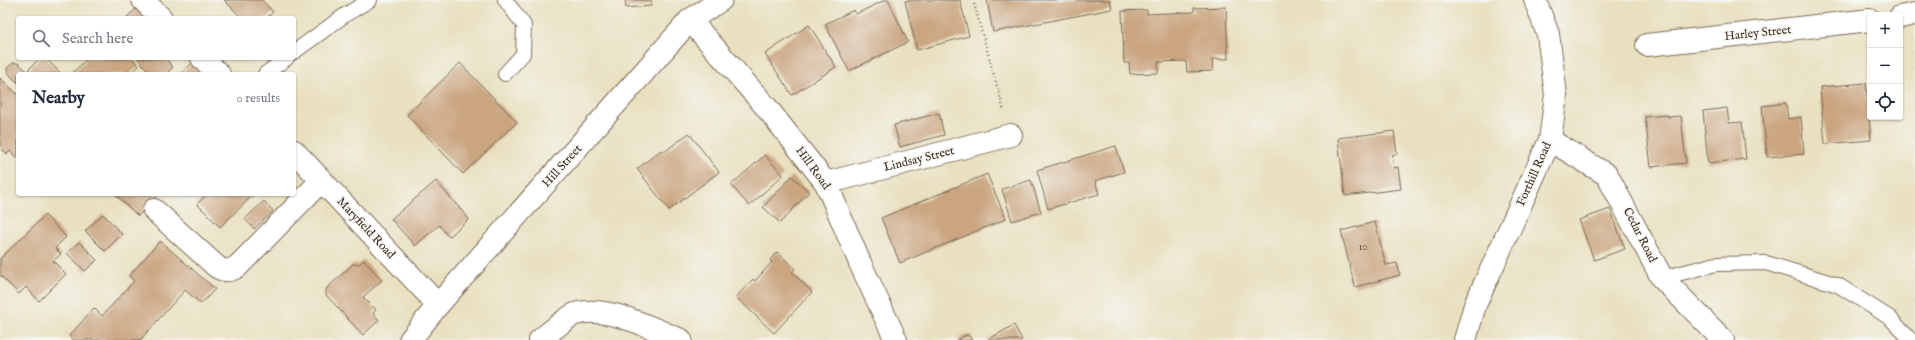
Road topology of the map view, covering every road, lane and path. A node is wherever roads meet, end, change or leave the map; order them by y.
1 (143, 0) edge
2 (370, 0) edge
3 (505, 0) edge
4 (721, 0) edge
5 (973, 0) edge
6 (1535, 0) edge
7 (1915, 14) edge
8 (159, 16) edge
9 (1903, 16) edge
10 (690, 20) junction
11 (1867, 20) edge
12 (1647, 45) dead end
13 (296, 51) edge
14 (204, 60) edge
15 (283, 60) edge
16 (217, 72) edge
17 (268, 72) edge
18 (505, 74) dead end
19 (1011, 135) joint
20 (1550, 140) junction
21 (296, 153) edge
22 (322, 180) junction
23 (826, 183) junction
24 (154, 210) dead end
25 (1662, 278) junction
26 (438, 305) junction
27 (410, 340) edge
28 (540, 340) edge
29 (682, 340) edge
30 (896, 340) edge
31 (1465, 340) edge
32 (1723, 340) edge
33 (1911, 340) edge

1 - 8 street
2 - 13 lane
3 - 18 lane
4 - 10 street, Hill Street
5 - 19 path
6 - 20 street, Forthill Road
7 - 9 street
10 - 23 street, Hill Road
10 - 26 street, Hill Street
11 - 12 street, Harley Street
14 - 16 street
15 - 17 lane
19 - 23 street, Lindsay Street
20 - 25 street, Cedar Road
20 - 31 street, Forthill Road
21 - 22 street, Maryfield Road
22 - 24 street
22 - 26 street, Maryfield Road
23 - 30 street, Hill Road
25 - 32 street, Cedar Road
25 - 33 lane
26 - 27 street, Hill Street
28 - 29 street

